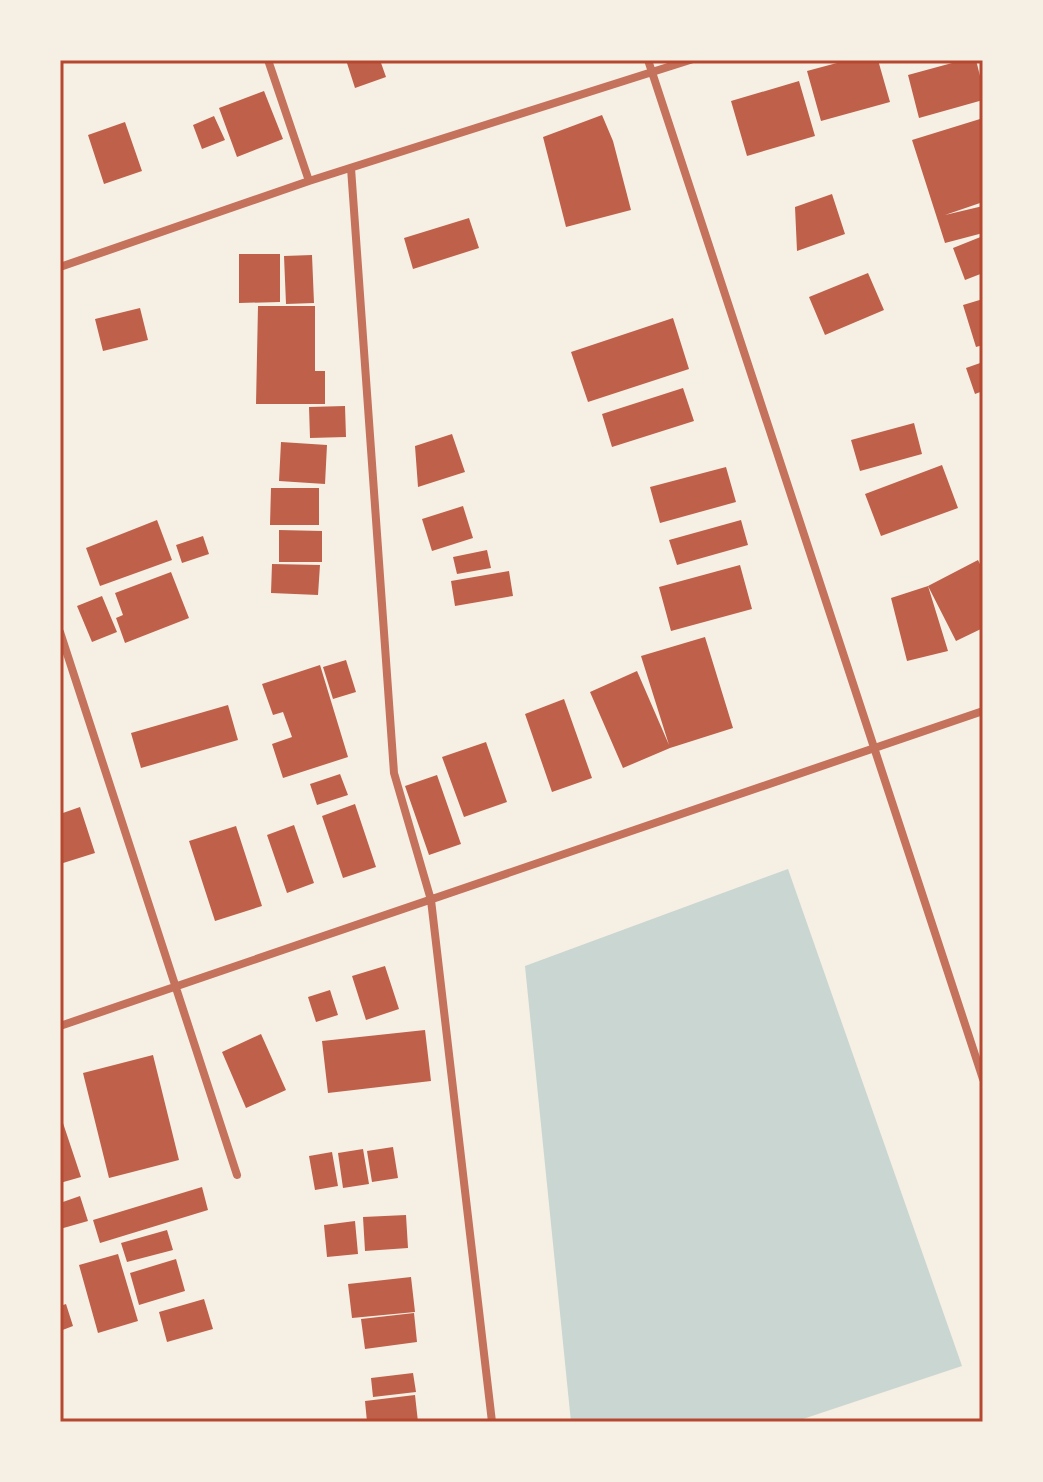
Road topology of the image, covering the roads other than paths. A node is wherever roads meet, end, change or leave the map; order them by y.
1 (268, 60) edge
2 (648, 60) edge
3 (690, 60) edge
4 (652, 73) junction
5 (351, 168) junction
6 (309, 181) junction
7 (60, 267) edge
8 (60, 632) edge
9 (983, 711) edge
10 (875, 748) junction
11 (431, 900) junction
12 (176, 987) junction
13 (60, 1026) edge
14 (983, 1079) edge
15 (237, 1175) dead end
16 (492, 1422) edge

1 - 6 street
2 - 4 street
3 - 4 street
4 - 5 street
4 - 10 street
5 - 6 street
5 - 11 street
6 - 7 street
8 - 12 street
9 - 10 street
10 - 11 street
10 - 14 street
11 - 12 street
11 - 16 street
12 - 13 street
12 - 15 street

